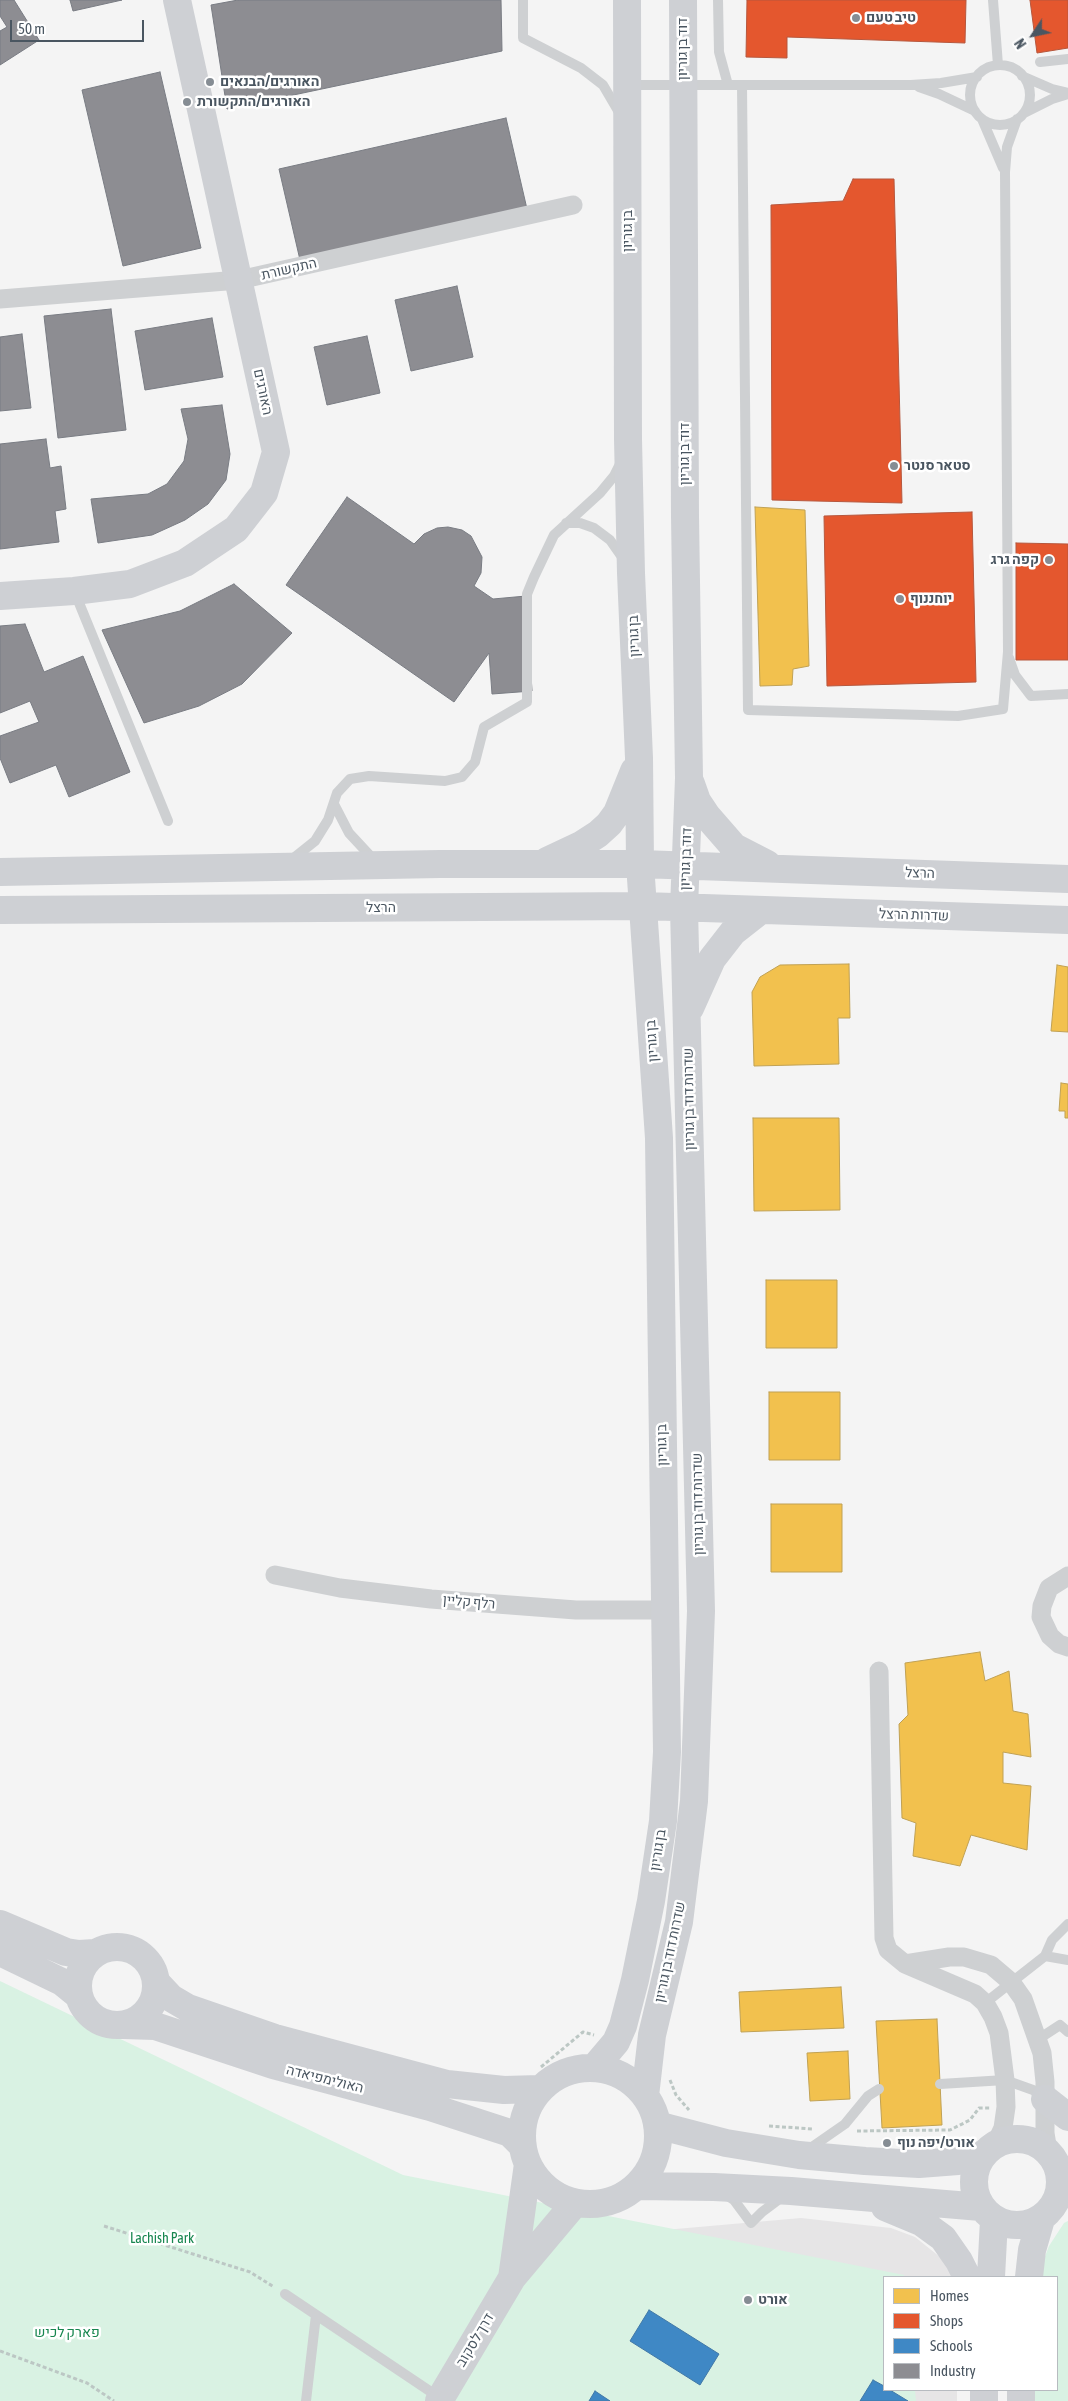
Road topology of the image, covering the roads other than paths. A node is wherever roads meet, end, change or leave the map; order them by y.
1 (177, 0) edge
2 (523, 0) edge
3 (627, 0) edge
4 (683, 0) edge
5 (718, 0) edge
6 (993, 0) edge
7 (1068, 59) edge
8 (1040, 62) dead end
9 (998, 65) junction
10 (977, 76) junction
11 (1022, 76) junction
12 (683, 84) junction
13 (628, 85) junction
14 (728, 85) junction
15 (742, 85) junction
16 (911, 85) junction
17 (1068, 94) edge
18 (974, 111) junction
19 (1020, 116) junction
20 (982, 119) junction
21 (628, 128) junction
22 (1004, 172) junction
23 (573, 206) dead end
24 (239, 280) junction
25 (0, 299) edge
26 (628, 439) junction
27 (566, 523) junction
28 (631, 573) junction
29 (74, 591) junction
30 (0, 596) edge
31 (1008, 652) junction
32 (1068, 694) edge
33 (639, 758) junction
34 (689, 778) junction
35 (334, 804) junction
36 (168, 821) dead end
37 (538, 864) junction
38 (640, 864) junction
39 (380, 866) junction
40 (685, 866) junction
41 (773, 867) junction
42 (281, 869) junction
43 (0, 872) edge
44 (1068, 879) edge
45 (643, 906) junction
46 (684, 908) junction
47 (0, 910) edge
48 (761, 910) junction
49 (1068, 920) edge
50 (687, 1014) junction
51 (275, 1576) dead end
52 (1068, 1576) edge
53 (665, 1610) junction
54 (1068, 1647) edge
55 (879, 1671) dead end
56 (0, 1924) edge
57 (1068, 1924) edge
58 (0, 1952) edge
59 (96, 1953) junction
60 (1045, 1956) junction
61 (1068, 1960) edge
62 (905, 1964) junction
63 (156, 1982) junction
64 (1011, 1982) junction
65 (78, 1995) junction
66 (985, 2003) junction
67 (123, 2025) junction
68 (1068, 2032) edge
69 (1037, 2040) junction
70 (594, 2068) junction
71 (1005, 2080) junction
72 (940, 2084) dead end
73 (540, 2089) junction
74 (879, 2089) dead end
75 (645, 2096) junction
76 (1045, 2099) junction
77 (1068, 2117) edge
78 (657, 2125) junction
79 (990, 2149) junction
80 (798, 2154) junction
81 (525, 2155) junction
82 (1057, 2158) edge
83 (637, 2186) junction
84 (866, 2198) junction
85 (574, 2203) junction
86 (1054, 2209) edge
87 (988, 2214) junction
88 (966, 2276) edge
89 (991, 2276) edge
90 (1029, 2276) edge
91 (512, 2278) junction
92 (285, 2294) road end
93 (316, 2315) junction
94 (439, 2400) edge
95 (306, 2401) edge

1 - 24 main road, האורגים
2 - 21 lane
3 - 13 main road, בן גוריון
4 - 12 main road, דוד בן גוריון
5 - 14 lane
6 - 9 lane
7 - 8 lane
9 - 10 lane
9 - 11 lane
10 - 16 lane
10 - 18 lane
11 - 17 lane
11 - 19 lane
12 - 13 lane
12 - 14 lane
12 - 34 main road, דוד בן גוריון
13 - 21 main road, בן גוריון
14 - 15 lane
15 - 16 lane
15 - 31 lane
16 - 18 lane
17 - 19 lane
18 - 20 lane
19 - 20 lane
19 - 22 lane
20 - 22 lane
21 - 26 main road, בן גוריון
22 - 31 lane
23 - 24 street, התקשורת
24 - 25 street, התקשורת
24 - 29 main road, האורגים
26 - 27 lane
26 - 28 main road, בן גוריון
27 - 28 lane
27 - 35 lane
28 - 33 main road, בן גוריון
29 - 30 main road, האורגים
29 - 36 lane
31 - 32 lane
33 - 37 main road
33 - 38 main road, בן גוריון
34 - 40 main road, דוד בן גוריון
34 - 41 main road
35 - 39 lane
35 - 42 lane
37 - 38 main road
37 - 39 main road
38 - 40 main road
38 - 45 main road, בן גוריון
39 - 42 main road
40 - 41 main road
40 - 46 main road, דוד בן גוריון
41 - 44 main road, הרצל
42 - 43 main road
45 - 46 main road, הרצל
45 - 47 main road, הרצל
45 - 53 main road, בן גוריון
46 - 48 main road, הרצל
46 - 50 main road, שדרות דוד בן גוריון
48 - 49 main road, שדרות הרצל
48 - 50 main road
50 - 75 main road, שדרות דוד בן גוריון
51 - 53 street, רלף קליין
52 - 54 street
53 - 70 main road, בן גוריון
55 - 62 street
56 - 59 main road
57 - 60 lane
58 - 65 main road
59 - 63 main road
59 - 65 main road
60 - 61 lane
60 - 64 lane
62 - 64 street
62 - 66 street
63 - 67 main road
63 - 73 main road, האולימפיאדה
64 - 66 lane
64 - 69 street
65 - 67 main road
66 - 71 street
67 - 81 main road, האולימפיאדה
68 - 69 lane
69 - 76 street
70 - 73 main road
70 - 75 main road
71 - 72 lane
71 - 76 lane
71 - 79 street
73 - 81 main road
74 - 80 lane
75 - 78 main road
76 - 77 main road
76 - 82 street
78 - 80 main road
78 - 83 main road
79 - 80 main road
79 - 82 main road
79 - 87 main road
81 - 85 main road
81 - 91 main road, דרך לסקוב
82 - 86 main road
83 - 84 main road
83 - 85 main road
84 - 87 main road
84 - 88 main road
85 - 91 main road, דרך לסקוב
86 - 87 main road
86 - 90 main road
87 - 89 main road
91 - 94 main road, דרך לסקוב
92 - 93 lane
93 - 94 lane
93 - 95 lane

